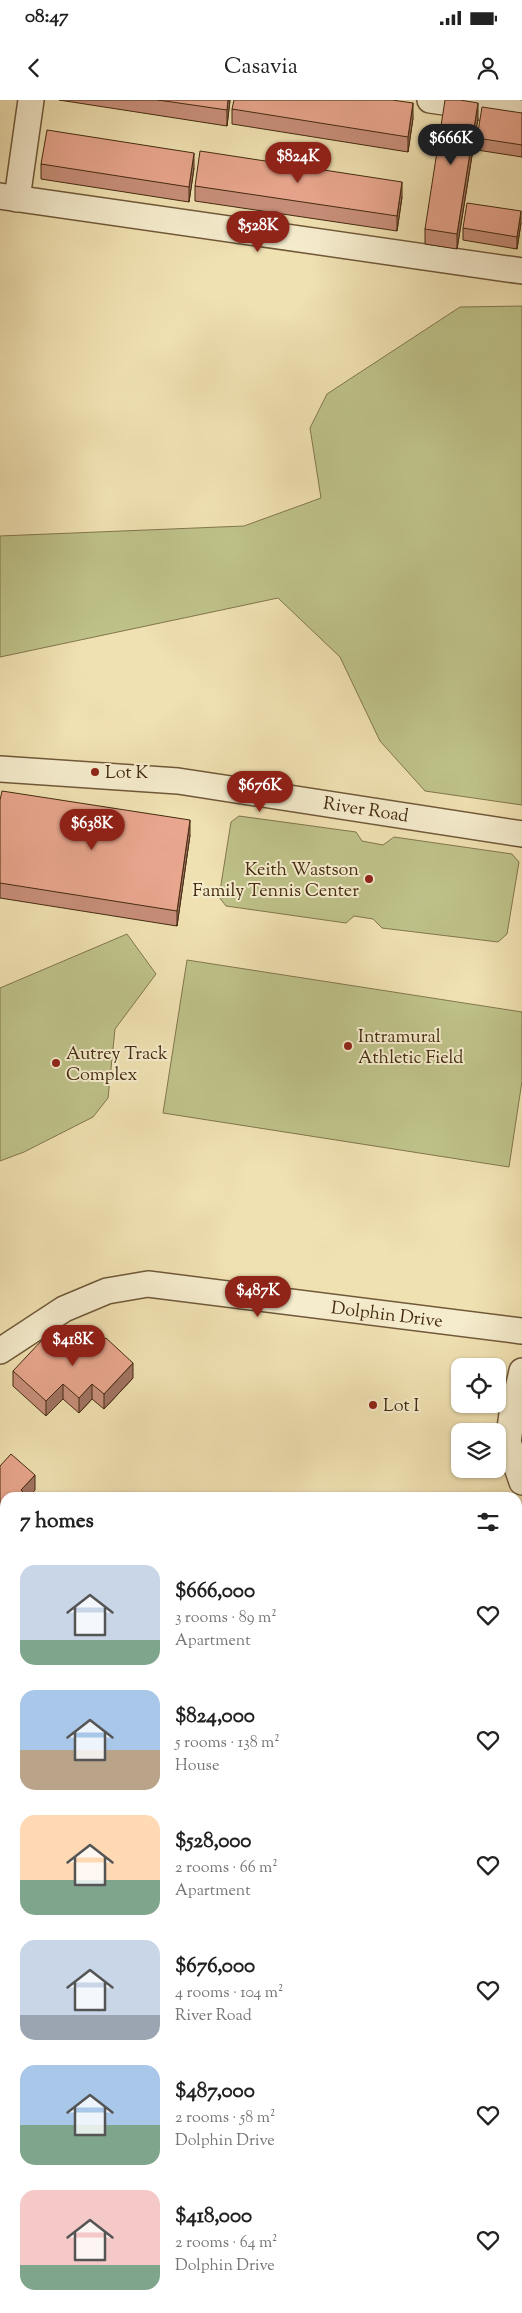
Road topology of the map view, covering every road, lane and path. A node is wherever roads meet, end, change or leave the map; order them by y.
1 (31, 100) edge
2 (430, 100) edge
3 (522, 113) edge
4 (9, 197) edge
5 (522, 271) edge
6 (0, 769) edge
7 (522, 834) edge
8 (522, 1331) edge
9 (0, 1351) edge
10 (522, 1371) edge
11 (522, 1482) edge

1 - 4 street
2 - 3 street
4 - 5 street
6 - 7 street, River Road
8 - 9 street, Dolphin Drive
10 - 11 street

